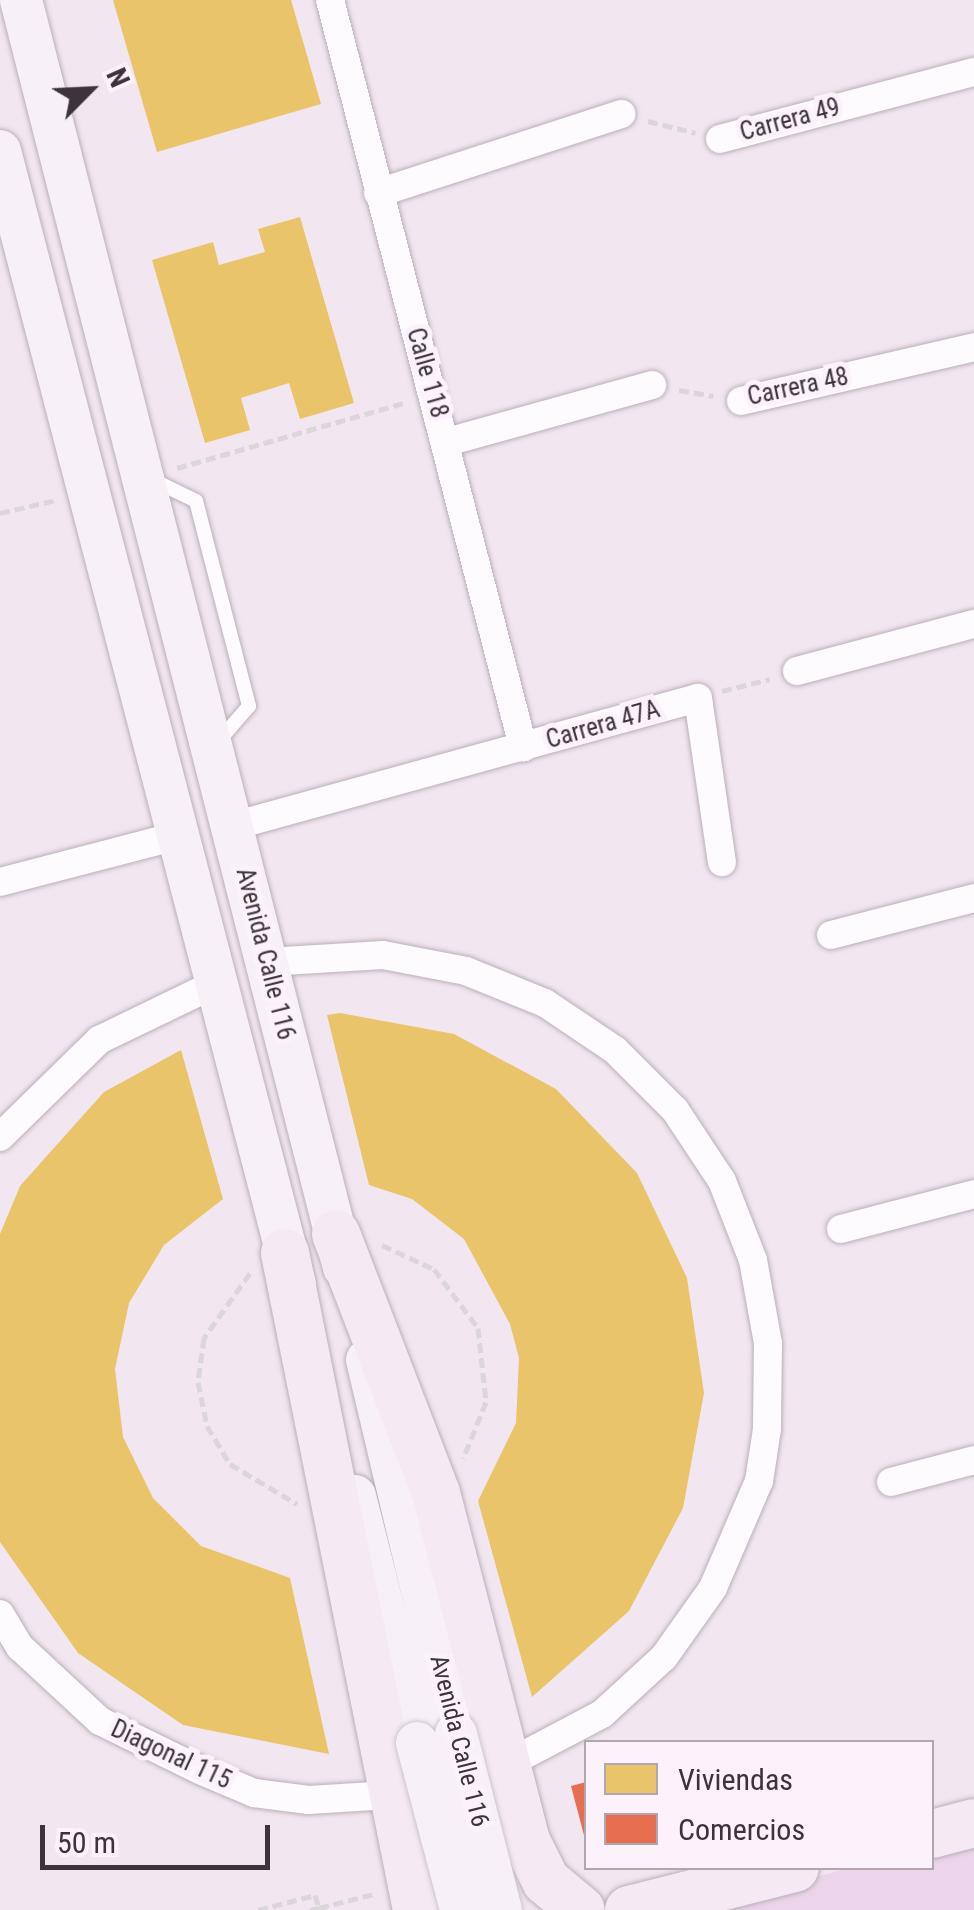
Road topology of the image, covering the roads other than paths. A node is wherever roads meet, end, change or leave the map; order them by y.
1 (22, 0) edge
2 (330, 0) edge
3 (974, 72) edge
4 (621, 114) road end
5 (720, 138) road end
6 (0, 150) edge
7 (378, 192) junction
8 (974, 346) edge
9 (652, 385) road end
10 (741, 402) road end
11 (447, 442) junction
12 (974, 624) edge
13 (796, 671) road end
14 (523, 747) junction
15 (233, 826) junction
16 (176, 836) junction
17 (722, 862) dead end
18 (0, 882) edge
19 (974, 898) edge
20 (831, 935) dead end
21 (267, 962) junction
22 (215, 984) junction
23 (0, 1136) edge
24 (974, 1194) edge
25 (841, 1229) dead end
26 (350, 1237) junction
27 (270, 1260) junction
28 (974, 1460) edge
29 (891, 1482) dead end
30 (0, 1614) edge
31 (437, 1738) junction
32 (506, 1768) junction
33 (397, 1797) junction
34 (974, 1823) edge
35 (934, 1833) edge
36 (787, 1870) edge
37 (416, 1910) edge
38 (460, 1910) edge
39 (502, 1910) edge
40 (582, 1910) edge
41 (629, 1910) edge

1 - 15 main road, Avenida Calle 116
2 - 7 street, Calle 118
3 - 5 street, Carrera 49
4 - 7 street
6 - 16 main road, Avenida Calle 116
7 - 11 street, Calle 118
8 - 10 street, Carrera 48
9 - 11 street
11 - 14 street, Calle 118
12 - 13 street
14 - 15 street, Carrera 47A
14 - 17 street, Carrera 47A
15 - 21 main road, Avenida Calle 116
16 - 18 street
16 - 22 main road, Avenida Calle 116
19 - 20 street
21 - 26 main road, Avenida Calle 116
21 - 32 street, Diagonal 115
22 - 23 street
22 - 27 main road, Avenida Calle 116
24 - 25 street
26 - 31 main road, Avenida Calle 116
26 - 32 highway
27 - 31 main road, Avenida Calle 116
27 - 33 highway
28 - 29 street
30 - 33 street, Diagonal 115
31 - 38 main road, Avenida Calle 116, bridge
31 - 39 main road, Avenida Calle 116, bridge
32 - 33 street, Diagonal 115
32 - 40 highway
33 - 37 highway
34 - 35 highway
36 - 41 highway

